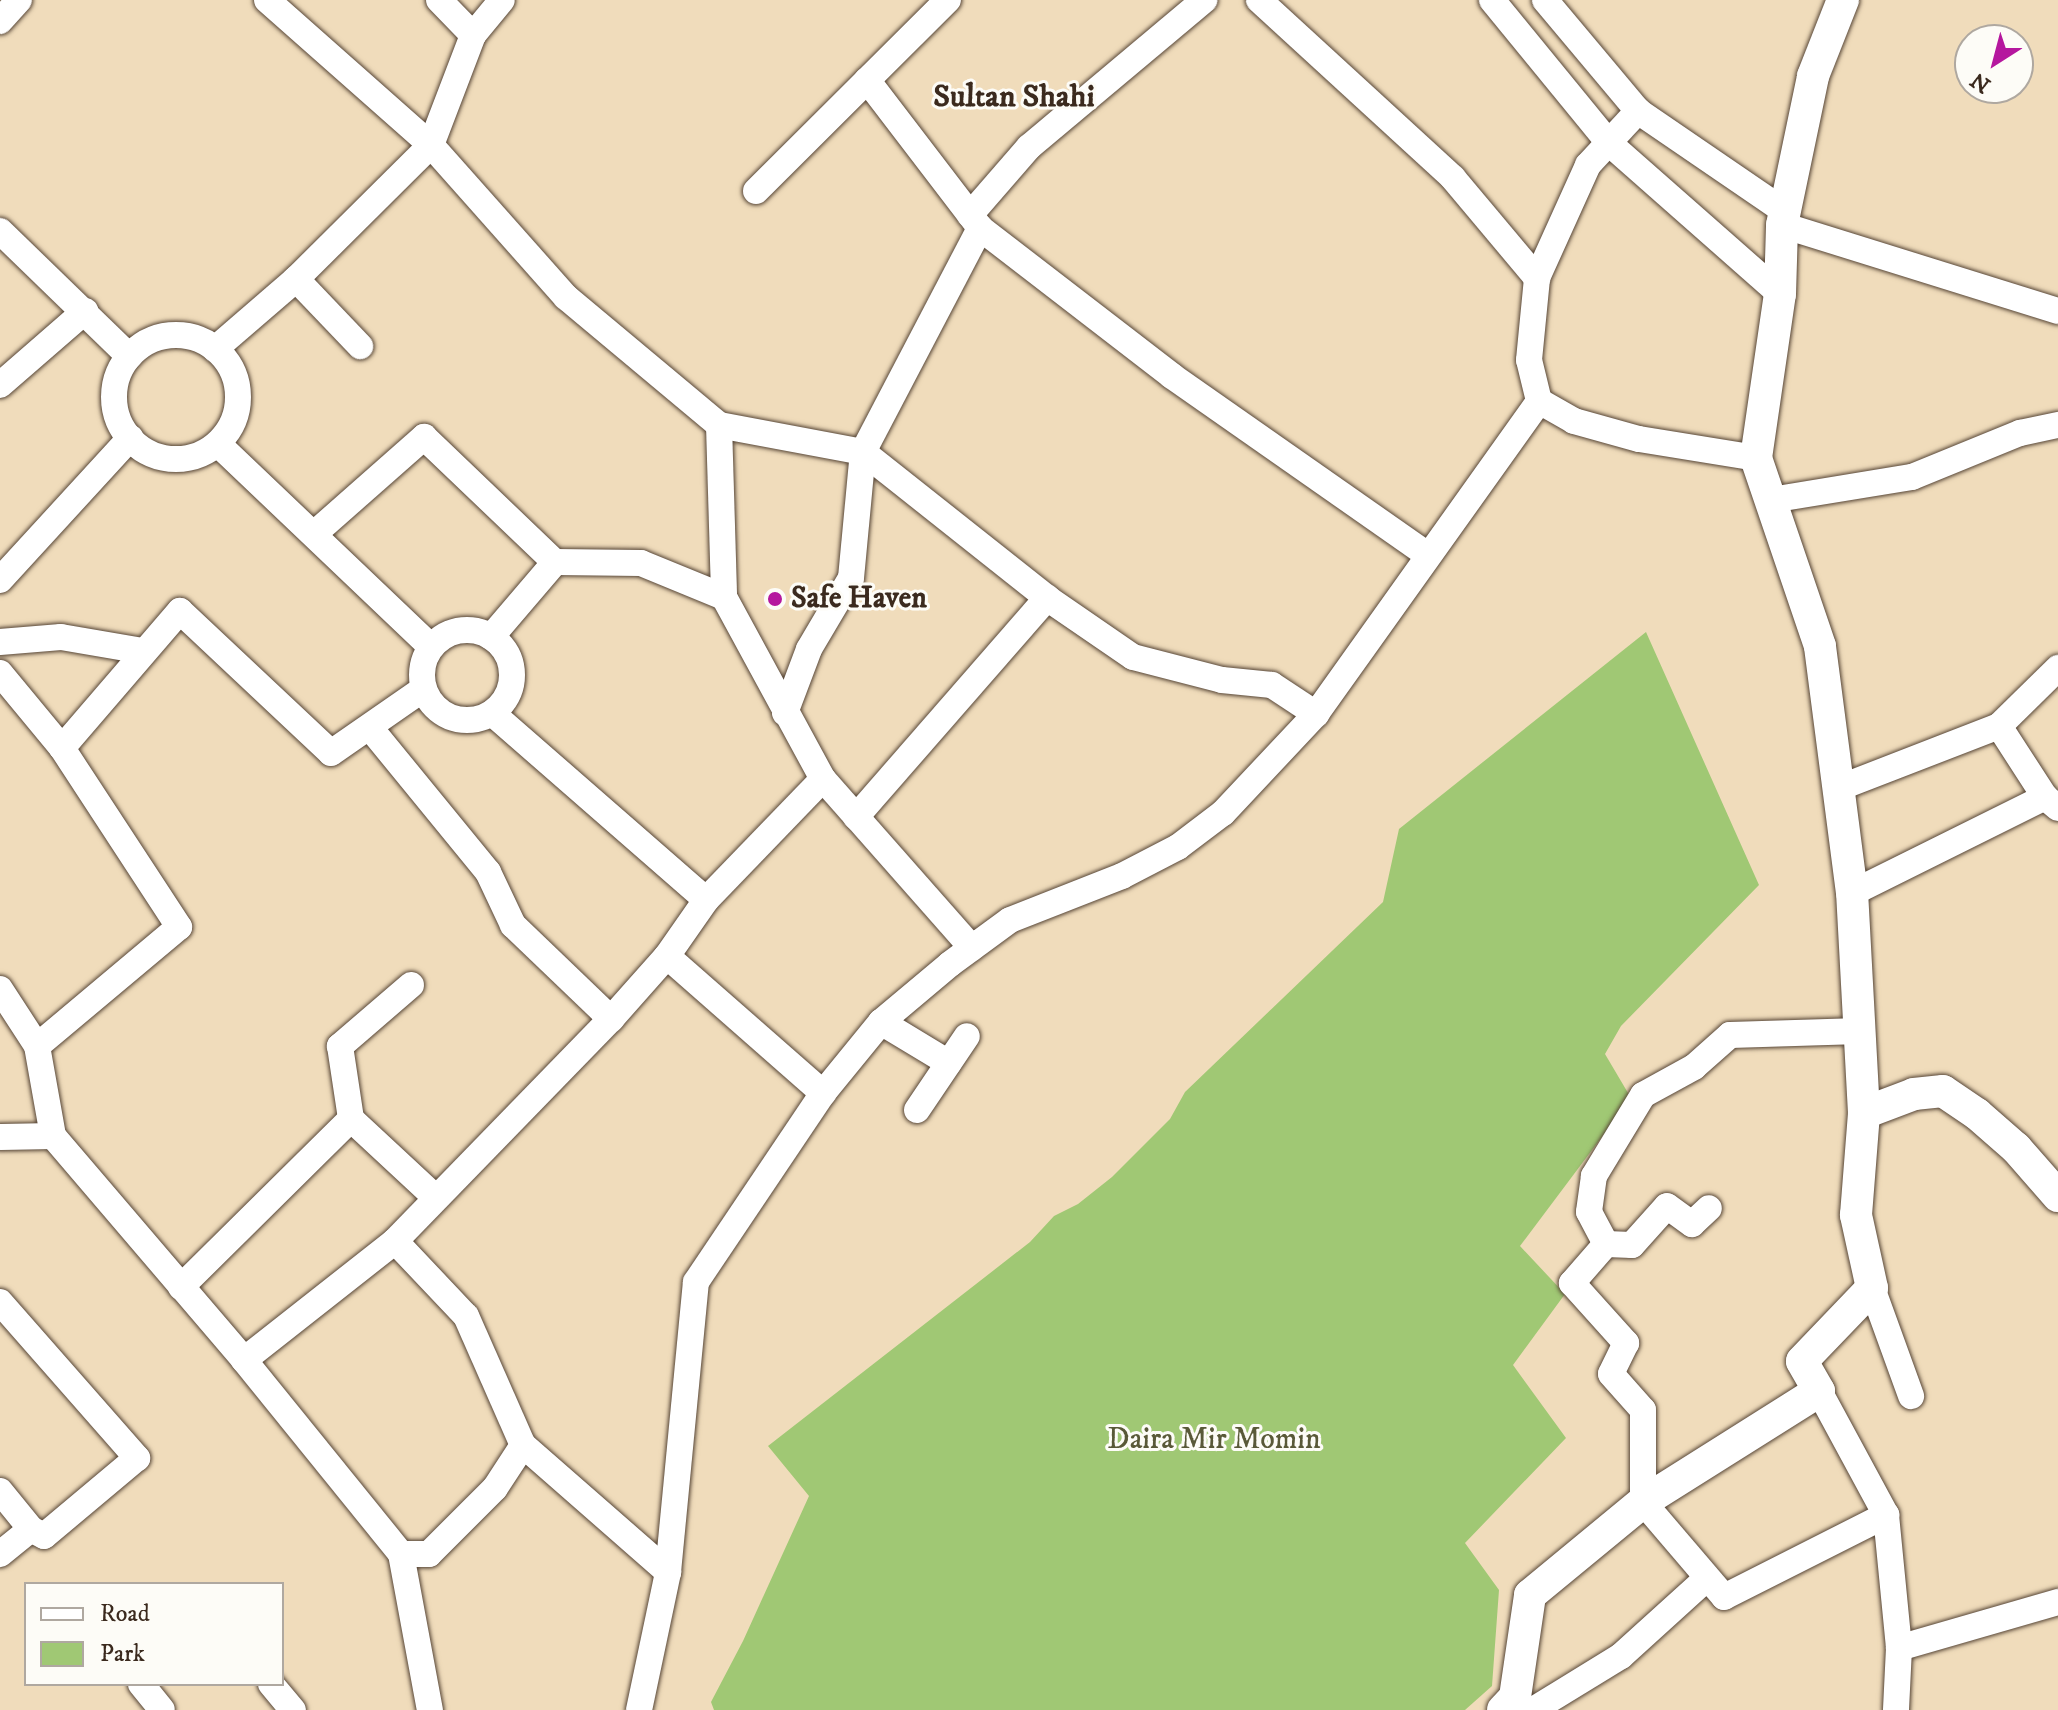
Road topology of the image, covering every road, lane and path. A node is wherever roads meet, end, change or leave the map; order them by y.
1 (19, 0) edge
2 (267, 0) edge
3 (439, 0) edge
4 (502, 0) edge
5 (948, 0) edge
6 (1204, 0) edge
7 (1259, 0) edge
8 (1492, 0) edge
9 (1545, 0) edge
10 (1843, 0) edge
11 (0, 21) edge
12 (473, 35) junction
13 (867, 80) junction
14 (1638, 111) junction
15 (1609, 143) junction
16 (431, 145) junction
17 (756, 191) dead end
18 (1783, 218) junction
19 (975, 221) junction
20 (0, 231) edge
21 (1537, 278) junction
22 (296, 279) junction
23 (1780, 294) junction
24 (85, 311) junction
25 (2058, 311) edge
26 (360, 346) dead end
27 (215, 349) junction
28 (129, 356) junction
29 (0, 385) edge
30 (1539, 401) junction
31 (719, 425) junction
32 (2058, 425) edge
33 (130, 438) junction
34 (218, 444) junction
35 (863, 452) junction
36 (1756, 458) junction
37 (1771, 500) junction
38 (314, 534) junction
39 (1428, 555) junction
40 (555, 562) junction
41 (0, 580) edge
42 (724, 597) junction
43 (1047, 598) junction
44 (491, 637) junction
45 (0, 642) edge
46 (431, 647) junction
47 (143, 651) junction
48 (2058, 668) edge
49 (2, 679) edge
50 (423, 689) junction
51 (492, 713) junction
52 (785, 713) junction
53 (1316, 714) junction
54 (1999, 726) junction
55 (371, 729) junction
56 (62, 748) junction
57 (823, 779) junction
58 (1839, 788) junction
59 (2052, 802) edge
60 (856, 817) junction
61 (1852, 893) junction
62 (706, 900) junction
63 (972, 948) junction
64 (667, 956) junction
65 (411, 985) dead end
66 (0, 989) edge
67 (611, 1019) junction
68 (881, 1022) junction
69 (1860, 1031) junction
70 (967, 1036) dead end
71 (37, 1046) junction
72 (949, 1063) junction
73 (823, 1093) junction
74 (917, 1110) dead end
75 (1864, 1113) junction
76 (351, 1119) junction
77 (53, 1136) junction
78 (0, 1137) edge
79 (2058, 1196) edge
80 (435, 1197) junction
81 (1709, 1208) dead end
82 (395, 1241) junction
83 (1606, 1244) junction
84 (181, 1287) junction
85 (1872, 1288) junction
86 (0, 1302) edge
87 (244, 1360) junction
88 (1819, 1391) junction
89 (1911, 1396) dead end
90 (523, 1445) junction
91 (0, 1491) edge
92 (1643, 1502) junction
93 (1886, 1515) junction
94 (31, 1529) junction
95 (0, 1554) edge
96 (401, 1554) junction
97 (668, 1572) junction
98 (1707, 1578) junction
99 (2058, 1602) edge
100 (1899, 1648) junction
101 (143, 1686) edge
102 (273, 1686) edge
103 (1521, 1706) edge
104 (162, 1710) edge
105 (293, 1710) edge
106 (430, 1710) edge
107 (639, 1710) edge
108 (1896, 1710) edge

1 - 11 street
2 - 16 street
3 - 12 street
4 - 12 street
5 - 13 street
6 - 19 street
7 - 21 street
8 - 15 street
9 - 14 street
10 - 18 street
12 - 16 street
13 - 17 street
13 - 19 street
14 - 15 street
14 - 18 street
15 - 21 street
15 - 23 street
16 - 22 street
16 - 31 street
18 - 23 street
18 - 25 street
19 - 35 street
19 - 39 street
20 - 24 street
21 - 30 street
22 - 26 street
22 - 27 street
23 - 36 street
24 - 28 street
24 - 29 street
27 - 28 street
27 - 34 street
28 - 33 street
30 - 36 street
30 - 39 street
31 - 35 street
31 - 42 street
32 - 37 street
33 - 34 street
33 - 41 street
34 - 38 street
35 - 43 street
35 - 52 street
36 - 37 street
37 - 58 street
38 - 40 street
38 - 46 street
39 - 53 street
40 - 42 street
40 - 44 street
42 - 52 street
43 - 53 street
43 - 60 street
44 - 46 street
44 - 51 street
45 - 47 street
46 - 50 street
47 - 55 street
47 - 56 street
48 - 54 street
49 - 56 street
50 - 51 street
50 - 55 street
51 - 62 street
52 - 57 street
53 - 63 street
54 - 58 street
54 - 59 street
55 - 67 street
56 - 71 street
57 - 60 street
57 - 62 street
58 - 61 street
59 - 61 street
60 - 63 street
61 - 69 street
62 - 64 street
63 - 68 street
64 - 67 street
64 - 73 street
65 - 76 street
66 - 71 street
67 - 80 street
68 - 72 street
68 - 73 street
69 - 75 street
69 - 83 street
70 - 72 street
71 - 77 street
72 - 74 street
73 - 97 street
75 - 79 street
75 - 85 street
76 - 80 street
76 - 84 street
77 - 78 street
77 - 84 street
80 - 82 street
81 - 83 street
82 - 87 street
82 - 90 street
83 - 92 street
84 - 87 street
85 - 88 street
85 - 89 street
86 - 94 street
87 - 96 street
88 - 92 street
88 - 93 street
90 - 96 street
90 - 97 street
91 - 94 street
92 - 98 street
92 - 103 street
93 - 98 street
93 - 100 street
94 - 95 street
96 - 106 street
97 - 107 street
98 - 103 street
99 - 100 street
100 - 108 street
101 - 104 street
102 - 105 street

